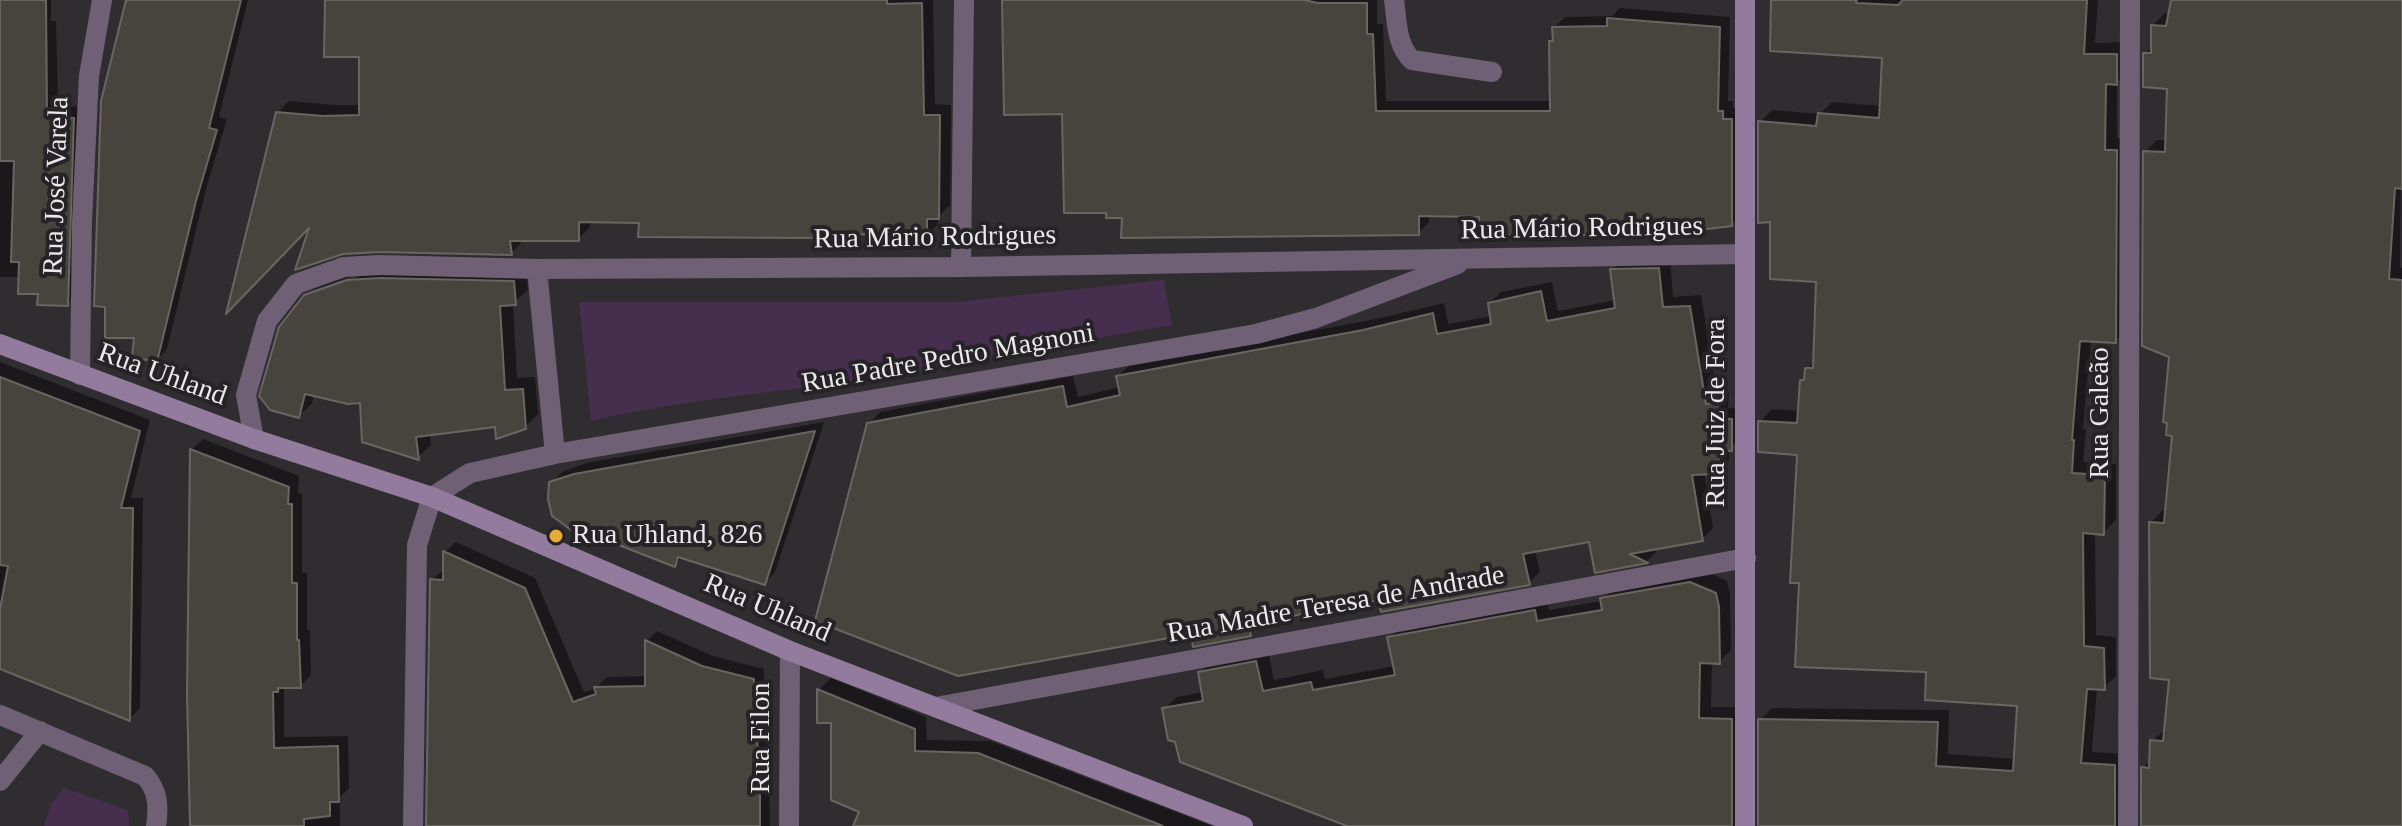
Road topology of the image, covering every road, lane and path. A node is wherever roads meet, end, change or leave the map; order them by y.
1 (102, 0) edge
2 (964, 0) edge
3 (1394, 0) edge
4 (1745, 0) edge
5 (2130, 0) edge
6 (1492, 72) dead end
7 (1745, 254) junction
8 (1471, 259) junction
9 (961, 267) junction
10 (537, 269) junction
11 (0, 344) edge
12 (80, 375) junction
13 (254, 439) junction
14 (555, 454) junction
15 (432, 497) junction
16 (1746, 558) junction
17 (790, 651) junction
18 (936, 707) junction
19 (0, 715) edge
20 (40, 731) junction
21 (0, 781) edge
22 (156, 826) edge
23 (413, 826) edge
24 (789, 826) edge
25 (1243, 826) edge
26 (1745, 826) edge
27 (2128, 826) edge

1 - 12 street, Rua José Varela
2 - 9 street
3 - 6 street
4 - 7 street, Rua Juiz de Fora
5 - 27 street, Rua Galeão
7 - 8 street, Rua Mário Rodrigues
7 - 16 street, Rua Juiz de Fora
8 - 9 street, Rua Mário Rodrigues
8 - 14 street, Rua Padre Pedro Magnoni
9 - 10 street, Rua Mário Rodrigues
10 - 13 street, Rua Mário Rodrigues
10 - 14 street
11 - 12 street, Rua Uhland
12 - 13 street, Rua Uhland
13 - 15 street, Rua Uhland
14 - 15 street, Rua Padre Pedro Magnoni
15 - 17 street, Rua Uhland
15 - 23 street
16 - 18 street, Rua Madre Teresa de Andrade
16 - 26 street, Rua Juiz de Fora
17 - 18 street, Rua Uhland
17 - 24 street, Rua Filon
18 - 25 street, Rua Uhland
19 - 20 street
20 - 21 street
20 - 22 street

